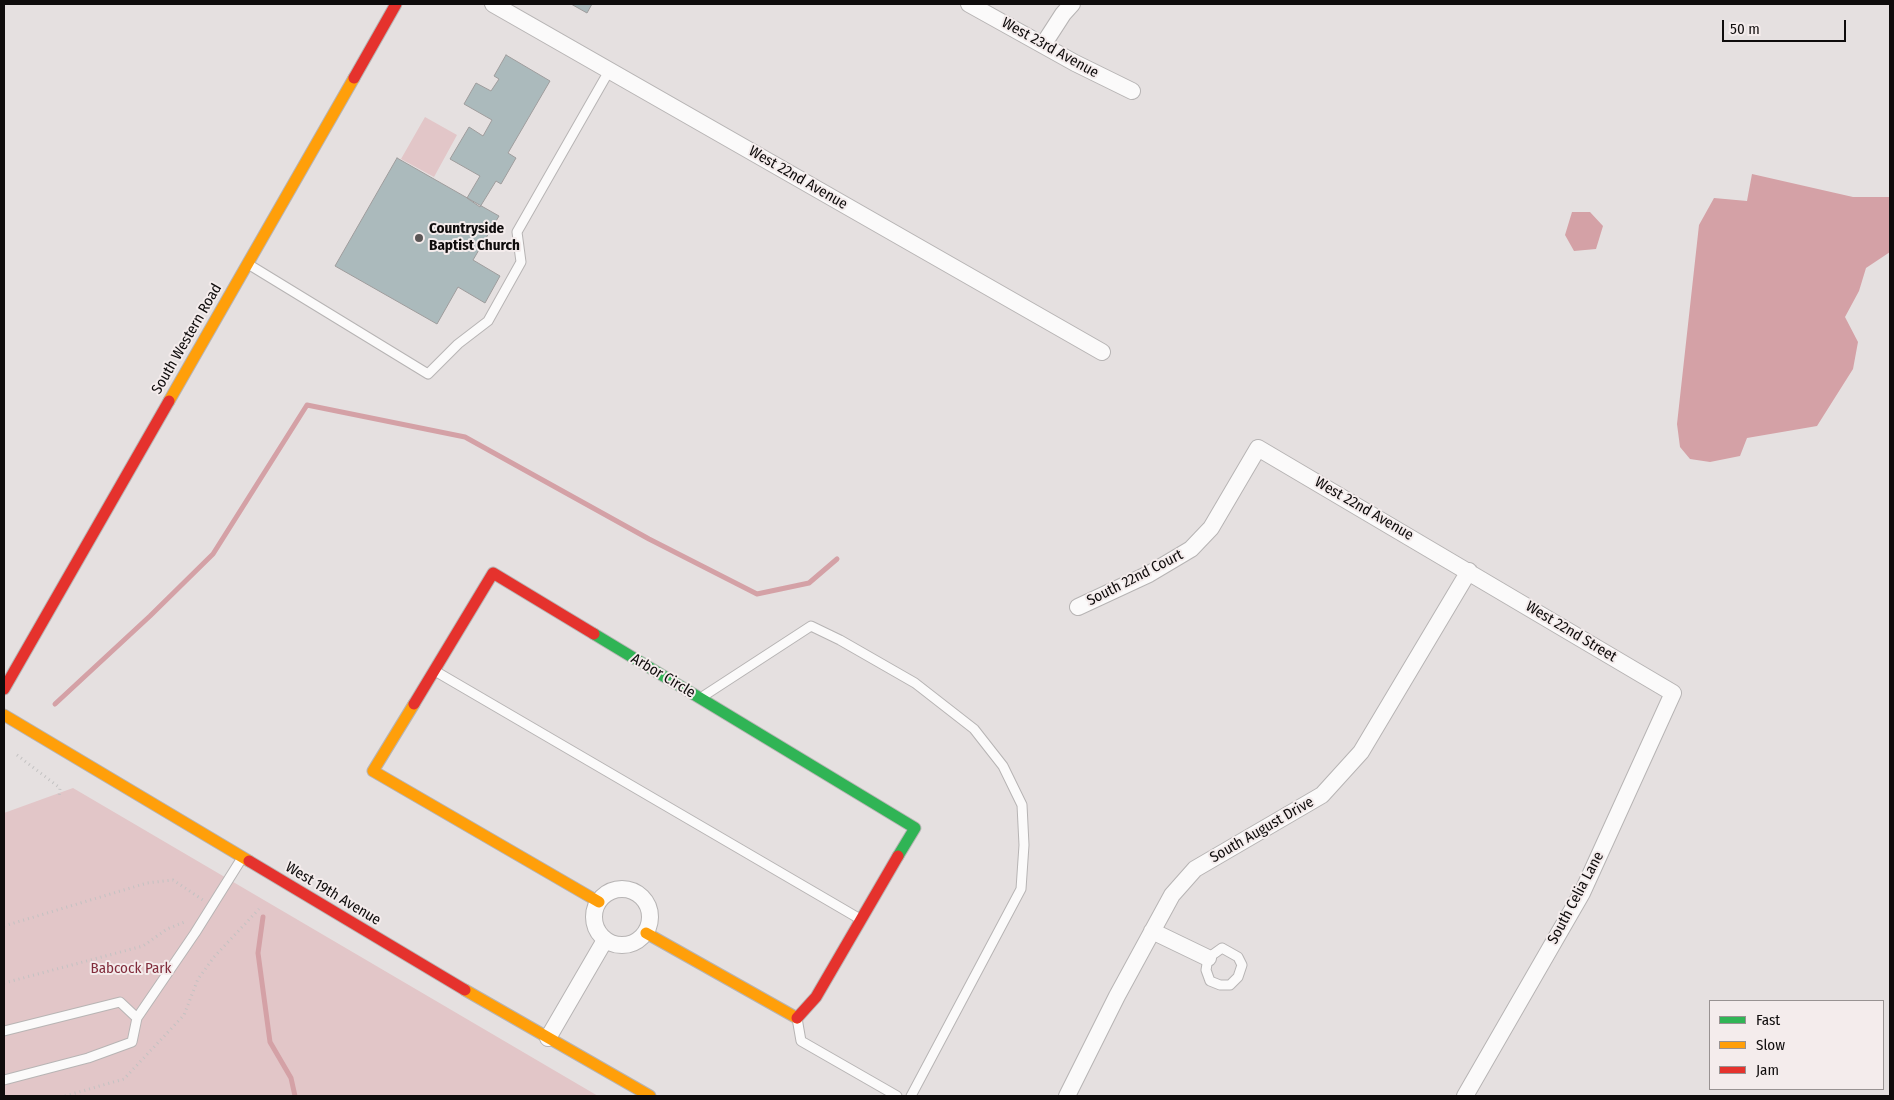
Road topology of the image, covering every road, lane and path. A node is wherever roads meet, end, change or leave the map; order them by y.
1 (396, 4) edge
2 (493, 4) edge
3 (969, 4) edge
4 (1072, 4) edge
5 (1043, 45) junction
6 (610, 71) junction
7 (1132, 91) dead end
8 (247, 264) junction
9 (1102, 352) dead end
10 (1258, 448) joint
11 (1469, 571) junction
12 (1078, 607) dead end
13 (434, 670) junction
14 (4, 689) edge
15 (1673, 693) joint
16 (700, 698) junction
17 (4, 715) edge
18 (17, 755) dead end
19 (59, 797) dead end
20 (242, 858) junction
21 (599, 902) junction
22 (211, 906) junction
23 (260, 909) dead end
24 (862, 921) junction
25 (4, 926) edge
26 (1152, 931) junction
27 (646, 933) junction
28 (605, 940) junction
29 (1208, 958) junction
30 (4, 984) edge
31 (137, 1018) junction
32 (797, 1018) junction
33 (4, 1031) edge
34 (548, 1038) junction
35 (4, 1080) edge
36 (65, 1096) edge
37 (650, 1096) edge
38 (897, 1096) edge
39 (911, 1096) edge
40 (1067, 1096) edge
41 (1465, 1096) edge

1 - 8 street, South Western Road
2 - 6 street, West 22nd Avenue
3 - 5 street, West 23rd Avenue
4 - 5 street
5 - 7 street, West 23rd Avenue
6 - 8 lane
6 - 9 street, West 22nd Avenue
8 - 14 street, South Western Road
10 - 11 street, West 22nd Avenue
10 - 12 street, South 22nd Court
11 - 15 street, West 22nd Street
11 - 26 street, South August Drive
13 - 16 street, Arbor Circle
13 - 21 street, Arbor Circle
13 - 24 lane
15 - 41 street, South Celia Lane
16 - 24 street, Arbor Circle
16 - 39 lane
17 - 20 street, West 19th Avenue
18 - 19 path
20 - 22 lane
20 - 34 street, West 19th Avenue
21 - 27 street
21 - 28 street
22 - 25 path
22 - 30 path
22 - 31 lane
23 - 36 path
24 - 32 street, Arbor Circle
26 - 29 street
26 - 40 street, South August Drive
27 - 28 street
27 - 32 street
28 - 34 street
29 - 29 lane
31 - 33 lane
31 - 35 lane
32 - 38 lane
34 - 37 street, West 19th Avenue

